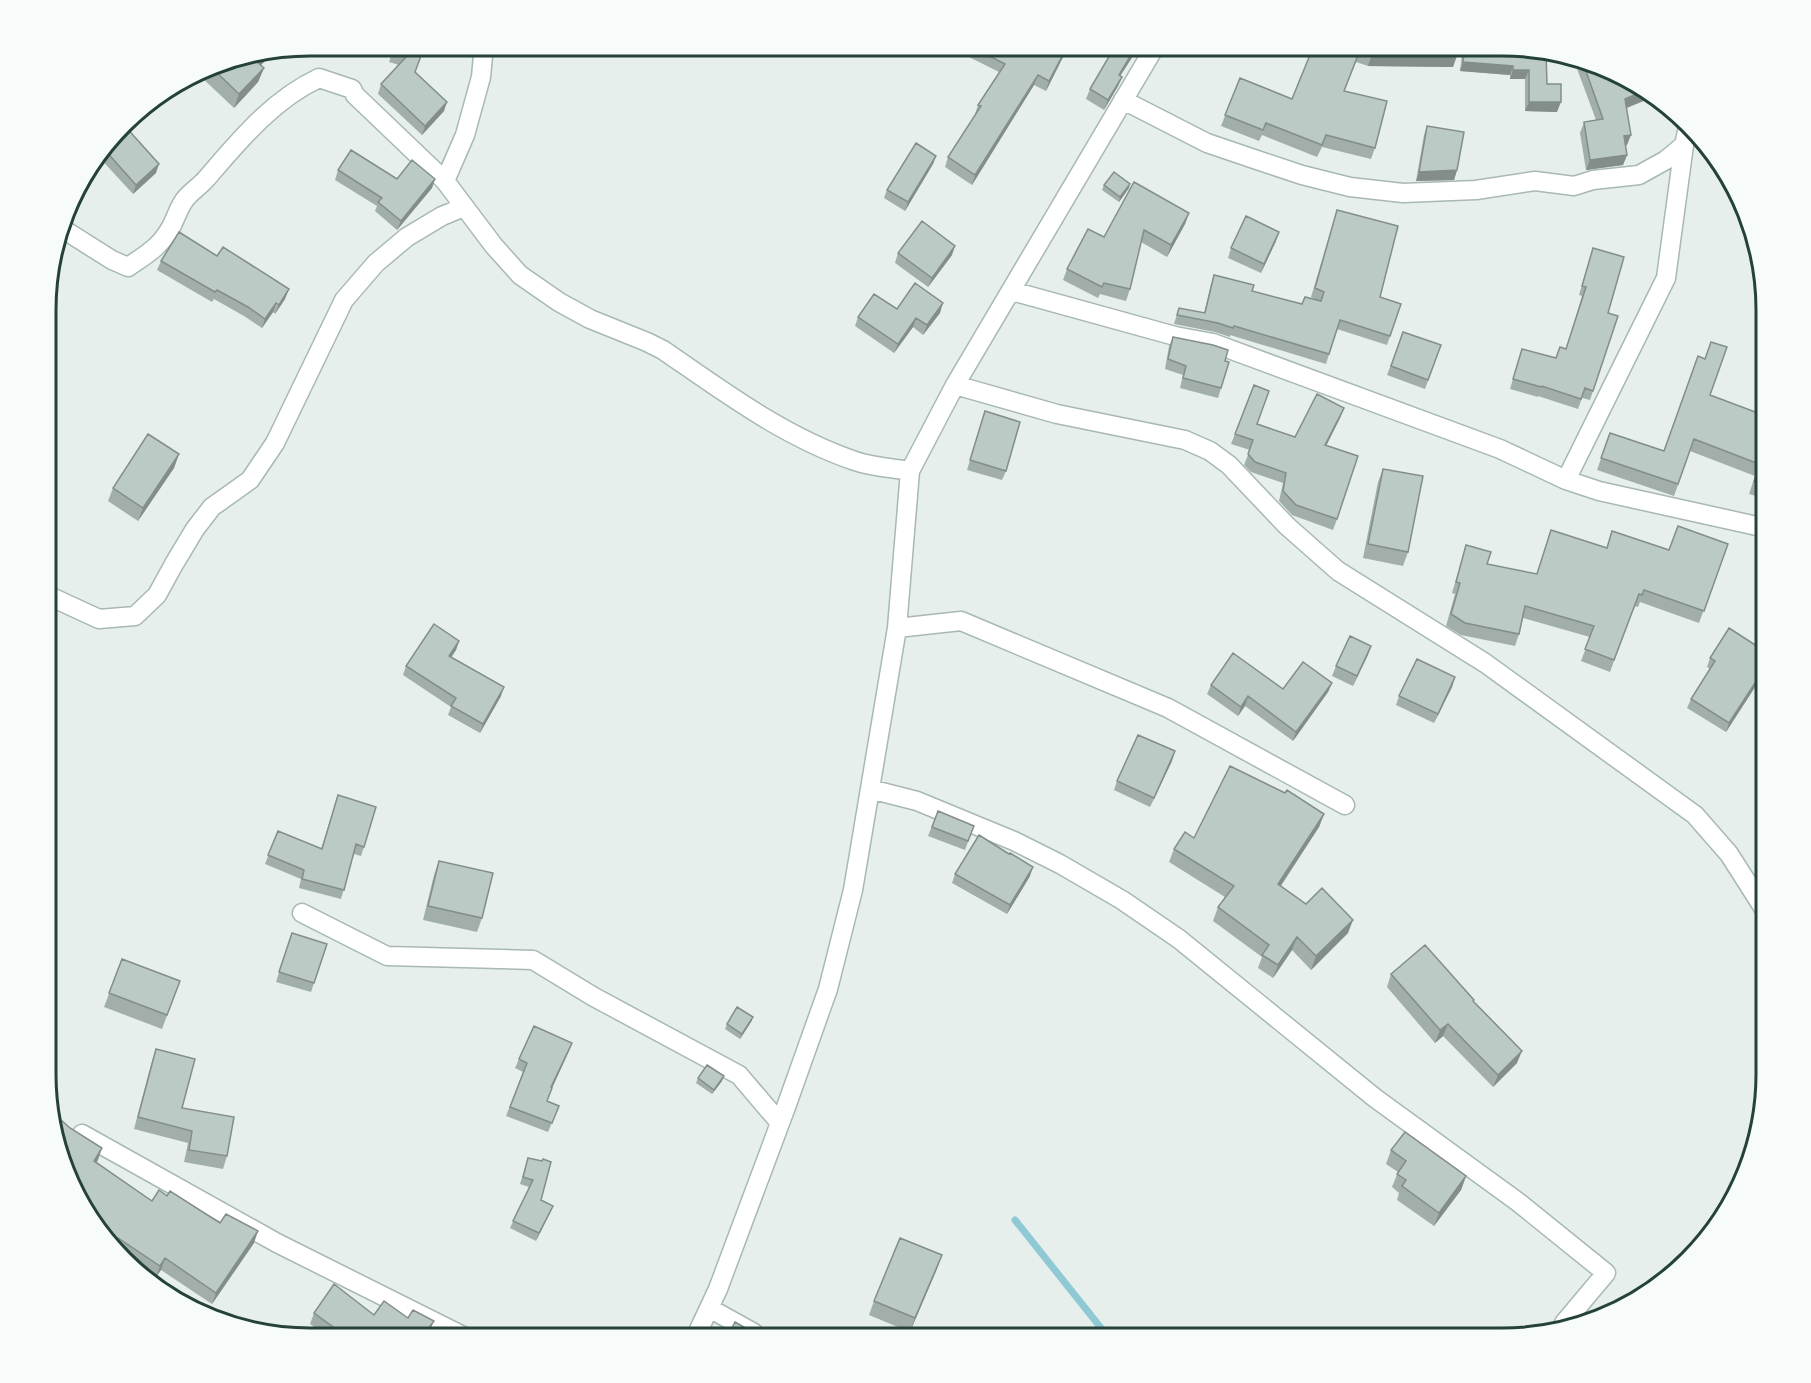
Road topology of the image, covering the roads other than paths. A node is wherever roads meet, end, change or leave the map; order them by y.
1 (483, 56) edge
2 (1149, 56) edge
3 (1123, 100) junction
4 (1686, 136) edge
5 (1684, 145) junction
6 (445, 182) junction
7 (464, 207) junction
8 (68, 232) edge
9 (1012, 291) junction
10 (955, 385) junction
11 (910, 471) junction
12 (1566, 480) junction
13 (1756, 526) edge
14 (56, 599) edge
15 (897, 628) junction
16 (870, 789) junction
17 (1345, 805) dead end
18 (1756, 896) edge
19 (302, 913) dead end
20 (780, 1123) junction
21 (82, 1134) edge
22 (709, 1308) junction
23 (1567, 1319) edge
24 (447, 1328) edge
25 (700, 1328) edge
26 (744, 1328) edge

1 - 6 street
2 - 3 street
3 - 5 street
3 - 9 street
4 - 5 street
5 - 12 street
6 - 7 street
6 - 8 street
7 - 11 street
7 - 14 street
9 - 10 street
9 - 12 street
10 - 11 street
10 - 18 street
11 - 15 street
12 - 13 street
15 - 16 street
15 - 17 street
16 - 20 street
16 - 23 street
19 - 20 street
20 - 22 street
21 - 24 street
22 - 25 street
22 - 26 street

